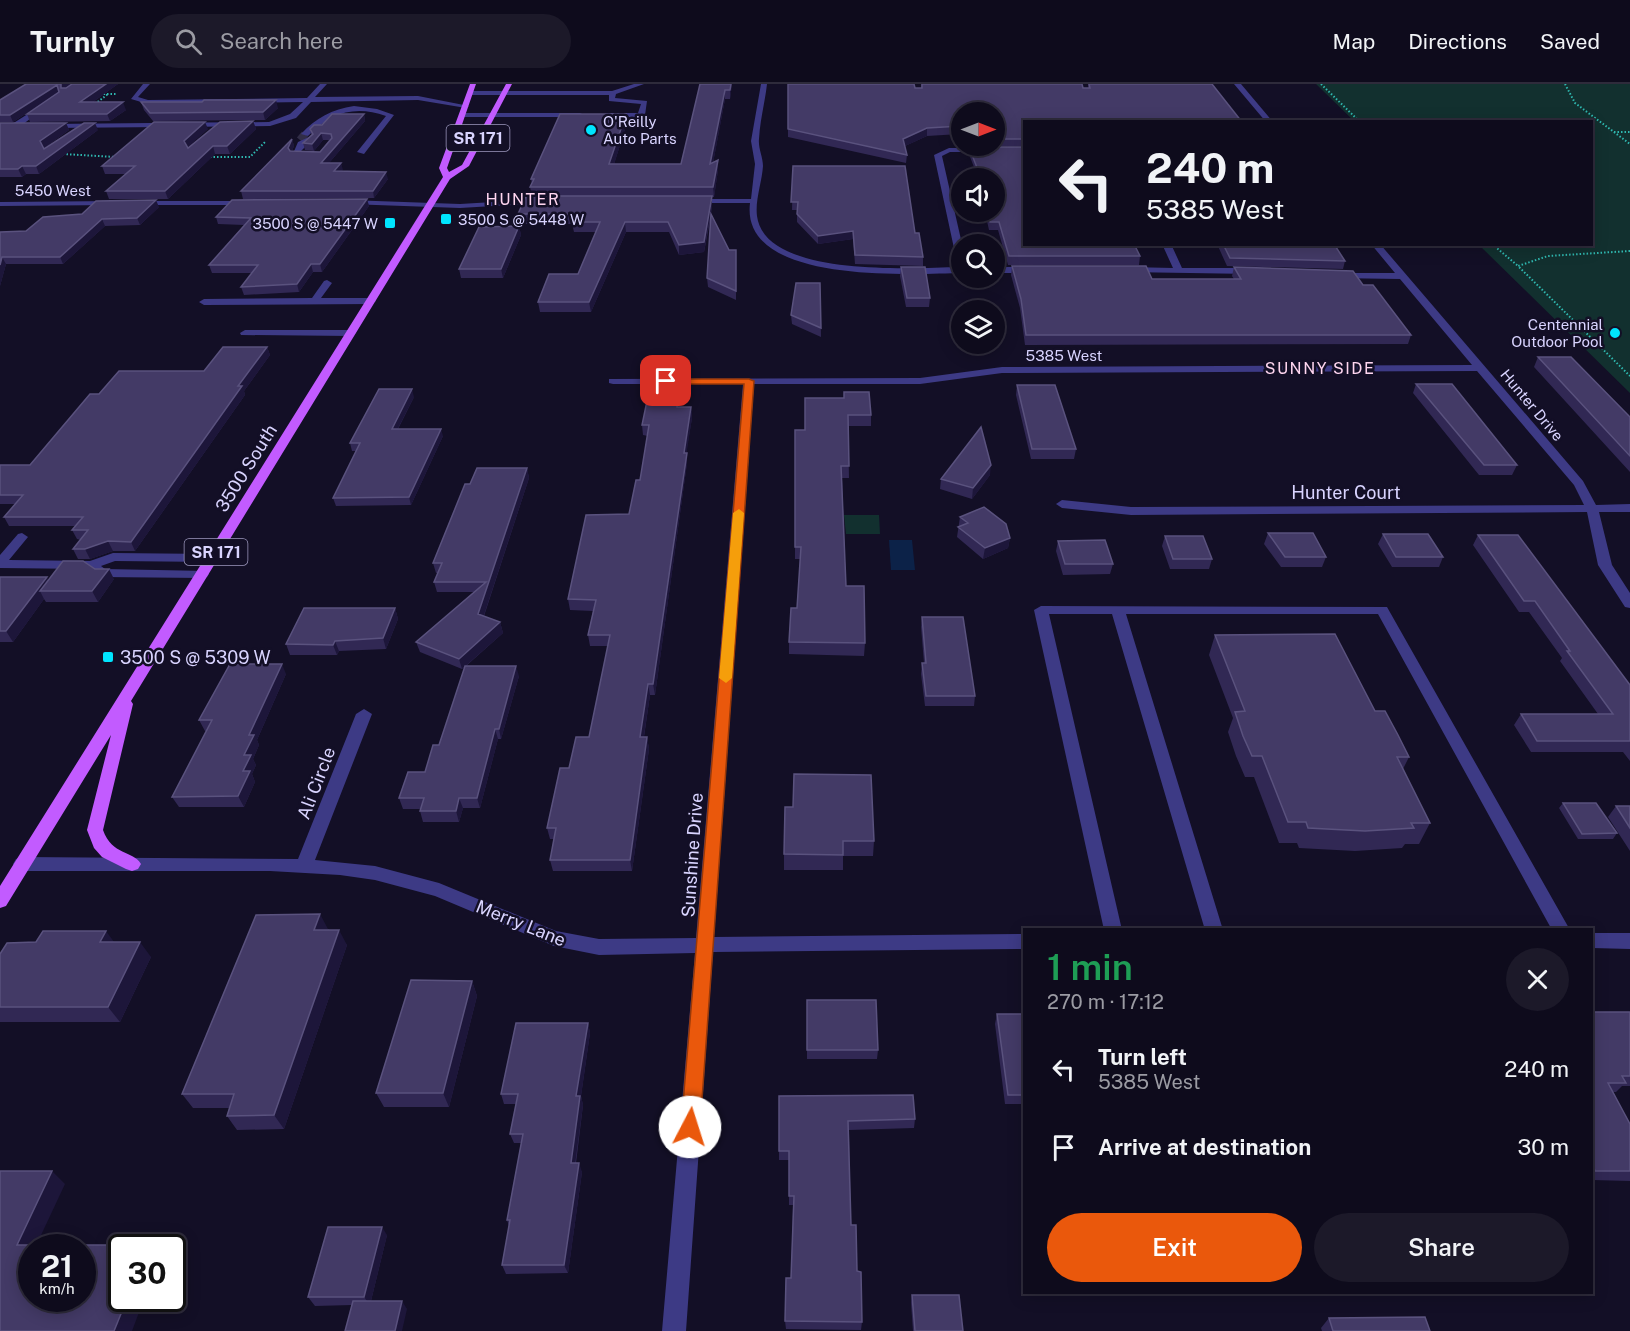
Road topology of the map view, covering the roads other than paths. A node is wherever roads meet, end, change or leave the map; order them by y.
1 (147, 84) edge
2 (324, 84) edge
3 (509, 84) edge
4 (641, 84) edge
5 (764, 84) edge
6 (1237, 84) edge
7 (470, 88) edge
8 (504, 93) junction
9 (449, 94) dead end
10 (612, 97) junction
11 (418, 98) junction
12 (310, 99) junction
13 (368, 99) junction
14 (49, 102) edge
15 (466, 106) junction
16 (360, 107) junction
17 (354, 114) edge
18 (463, 115) junction
19 (490, 115) junction
20 (542, 115) junction
21 (586, 115) edge
22 (597, 115) edge
23 (1268, 120) edge
24 (26, 126) edge
25 (38, 126) edge
26 (83, 126) junction
27 (219, 126) junction
28 (71, 135) edge
29 (207, 137) edge
30 (323, 149) edge
31 (1023, 150) edge
32 (361, 152) dead end
33 (447, 177) junction
34 (548, 201) edge
35 (689, 201) edge
36 (755, 201) junction
37 (343, 202) edge
38 (259, 203) edge
39 (0, 204) edge
40 (431, 204) junction
41 (954, 234) edge
42 (1167, 246) edge
43 (1377, 246) edge
44 (951, 269) edge
45 (1005, 270) edge
46 (1041, 270) edge
47 (1122, 270) edge
48 (1179, 270) junction
49 (1269, 272) edge
50 (1324, 275) edge
51 (1402, 276) junction
52 (327, 283) dead end
53 (371, 301) junction
54 (204, 302) dead end
55 (314, 302) junction
56 (245, 333) dead end
57 (351, 333) junction
58 (1481, 368) junction
59 (613, 381) dead end
60 (749, 381) junction
61 (1062, 504) dead end
62 (1592, 508) junction
63 (1630, 508) edge
64 (22, 537) dead end
65 (212, 558) junction
66 (0, 564) edge
67 (92, 565) junction
68 (202, 574) junction
69 (1630, 604) edge
70 (1118, 610) junction
71 (130, 690) junction
72 (364, 714) dead end
73 (22, 864) junction
74 (132, 864) junction
75 (304, 865) junction
76 (0, 901) edge
77 (1113, 928) edge
78 (1213, 928) edge
79 (1560, 928) edge
80 (1593, 941) edge
81 (1630, 941) edge
82 (1023, 942) edge
83 (705, 946) junction
84 (674, 1331) edge

1 - 12 street
2 - 12 street
3 - 8 main road, 3500 South / SR 171
4 - 10 street
5 - 36 street
6 - 23 street
7 - 8 street
7 - 15 main road, 3500 South / SR 171
8 - 10 street
8 - 19 main road, 3500 South / SR 171
9 - 11 street
10 - 20 street
10 - 22 street
11 - 13 street
11 - 15 street
12 - 13 street
12 - 27 street
13 - 16 street
14 - 24 street
15 - 18 main road, 3500 South / SR 171
16 - 17 street
16 - 30 street
16 - 32 street
18 - 19 street
18 - 33 main road, 3500 South / SR 171
19 - 20 street
19 - 33 main road, 3500 South / SR 171
20 - 21 street
25 - 26 street
26 - 27 street
26 - 28 street
27 - 29 street
31 - 41 street
33 - 40 main road, 3500 South / SR 171
34 - 40 street
35 - 36 street
36 - 44 street
37 - 40 street
38 - 39 street, 5450 West
40 - 53 main road, 3500 South / SR 171
42 - 48 street
43 - 51 street, Hunter Drive
45 - 46 street
47 - 48 street
48 - 49 street
50 - 51 street
51 - 58 street, Hunter Drive
52 - 55 street
53 - 55 street
53 - 57 main road, 3500 South / SR 171
54 - 55 street
56 - 57 street
57 - 65 main road, 3500 South / SR 171
58 - 60 street, 5385 West
58 - 62 street, Hunter Drive
59 - 60 street, 5385 West
60 - 83 street, Sunshine Drive
61 - 62 street, Hunter Court
62 - 63 street, Hunter Court
62 - 69 street, Hunter Drive
64 - 66 street
65 - 67 street
65 - 68 main road, 3500 South / SR 171
66 - 67 street
67 - 68 street
68 - 71 main road, 3500 South / SR 171
70 - 77 street
70 - 78 street
70 - 79 street
71 - 73 main road, 3500 South / SR 171
71 - 74 main road
72 - 75 street, Ali Circle
73 - 74 street, Merry Lane
73 - 76 main road, 3500 South / SR 171
74 - 75 street, Merry Lane
75 - 83 street, Merry Lane
80 - 81 street
82 - 83 street, Merry Lane
83 - 84 street, Sunshine Drive

